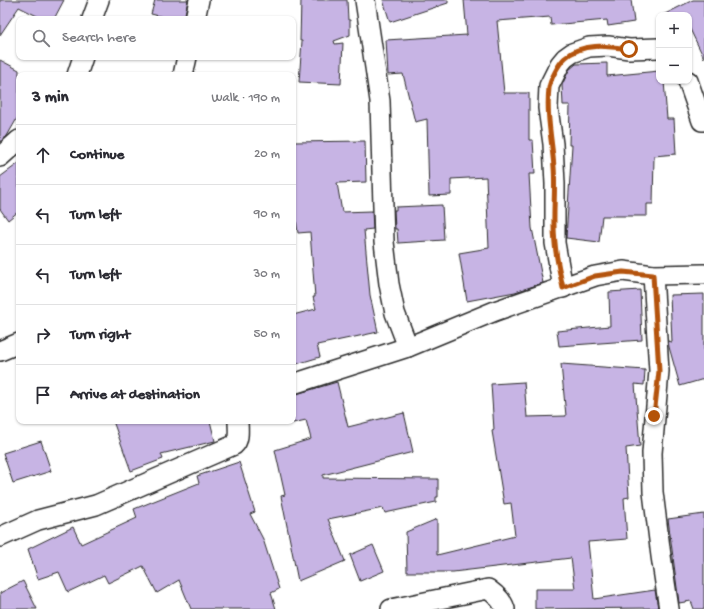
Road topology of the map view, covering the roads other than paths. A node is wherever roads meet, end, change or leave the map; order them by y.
1 (99, 0) edge
2 (199, 0) edge
3 (365, 0) edge
4 (93, 16) edge
5 (196, 16) edge
6 (656, 48) edge
7 (82, 60) edge
8 (186, 60) edge
9 (79, 72) edge
10 (184, 72) edge
11 (689, 84) edge
12 (702, 121) dead end
13 (16, 143) edge
14 (0, 157) edge
15 (704, 274) edge
16 (653, 275) junction
17 (563, 288) junction
18 (16, 344) edge
19 (408, 347) junction
20 (0, 351) edge
21 (296, 383) edge
22 (238, 424) edge
23 (0, 536) edge
24 (390, 609) edge
25 (505, 609) edge
26 (669, 609) edge

1 - 4 street
2 - 5 street
3 - 19 street
6 - 17 street
7 - 9 street
8 - 10 street
11 - 12 street
13 - 14 street
15 - 16 street
16 - 17 street
16 - 26 street
17 - 19 street
18 - 20 street
19 - 21 street
22 - 23 street
24 - 25 street

